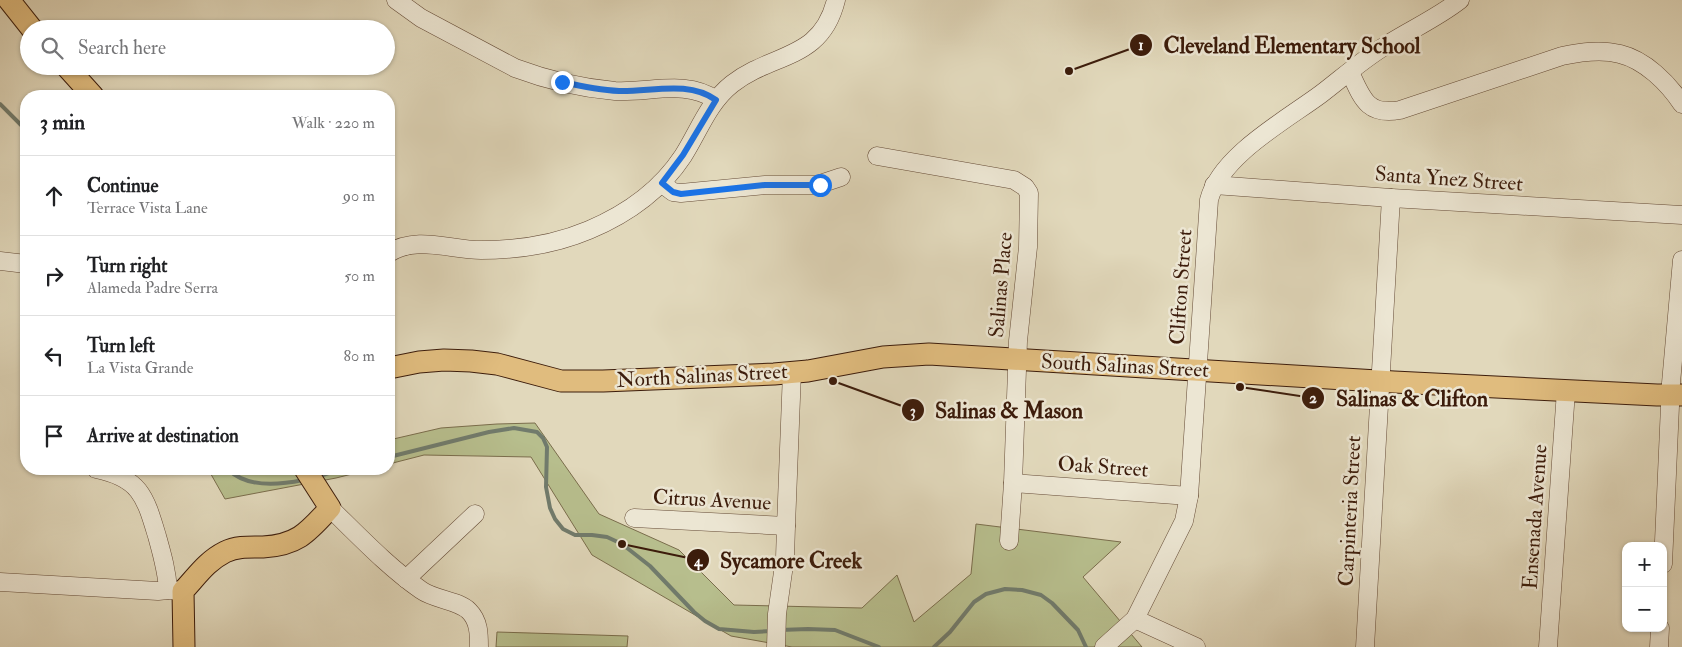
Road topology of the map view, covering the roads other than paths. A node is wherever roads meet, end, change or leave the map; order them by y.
1 (8, 0) edge
2 (396, 0) edge
3 (836, 0) edge
4 (1460, 0) edge
5 (25, 20) edge
6 (1350, 72) junction
7 (74, 75) edge
8 (88, 90) edge
9 (716, 100) junction
10 (1682, 104) edge
11 (877, 156) dead end
12 (841, 177) dead end
13 (662, 183) junction
14 (1214, 185) junction
15 (1391, 198) junction
16 (1682, 215) edge
17 (395, 250) edge
18 (1682, 260) edge
19 (0, 261) edge
20 (20, 263) edge
21 (1017, 360) junction
22 (395, 367) edge
23 (1198, 370) junction
24 (792, 372) junction
25 (1380, 381) junction
26 (1566, 391) junction
27 (1676, 395) edge
28 (118, 475) edge
29 (308, 475) edge
30 (1013, 483) junction
31 (1188, 496) junction
32 (330, 508) junction
33 (475, 514) dead end
34 (634, 518) dead end
35 (786, 526) junction
36 (1009, 541) dead end
37 (1665, 542) edge
38 (406, 579) junction
39 (0, 582) edge
40 (176, 590) junction
41 (1135, 619) junction
42 (1660, 632) edge
43 (776, 643) edge
44 (184, 647) edge
45 (479, 647) edge
46 (1104, 647) edge
47 (1196, 647) edge
48 (1365, 647) edge
49 (1548, 647) edge
50 (1659, 647) edge

1 - 5 main road
2 - 9 street
3 - 9 street
4 - 6 street, Clifton Street
6 - 10 street
6 - 14 street, Clifton Street
7 - 8 main road
9 - 13 street
11 - 21 street, Salinas Place
12 - 13 street
13 - 17 street
14 - 15 street, Santa Ynez Street
14 - 23 street, Clifton Street
15 - 16 street, Santa Ynez Street
15 - 25 street, Carpinteria Street
18 - 27 street
19 - 20 street
21 - 23 main road, South Salinas Street
21 - 24 main road, North Salinas Street
21 - 30 street, Salinas Place
22 - 24 main road, North Salinas Street
23 - 25 main road, South Salinas Street
23 - 31 street, Clifton Street
24 - 35 street
25 - 26 main road, South Salinas Street
25 - 48 street, Carpinteria Street
26 - 27 main road, South Salinas Street
26 - 49 street, Ensenada Avenue
27 - 37 street
28 - 40 street
29 - 32 main road
30 - 31 street, Oak Street
30 - 36 street, Salinas Place
31 - 41 street, Clifton Street
32 - 38 street
32 - 40 main road
33 - 38 street
34 - 35 street, Citrus Avenue
35 - 43 street
38 - 45 street
39 - 40 street
40 - 44 main road
41 - 46 street
41 - 47 street
42 - 50 street

